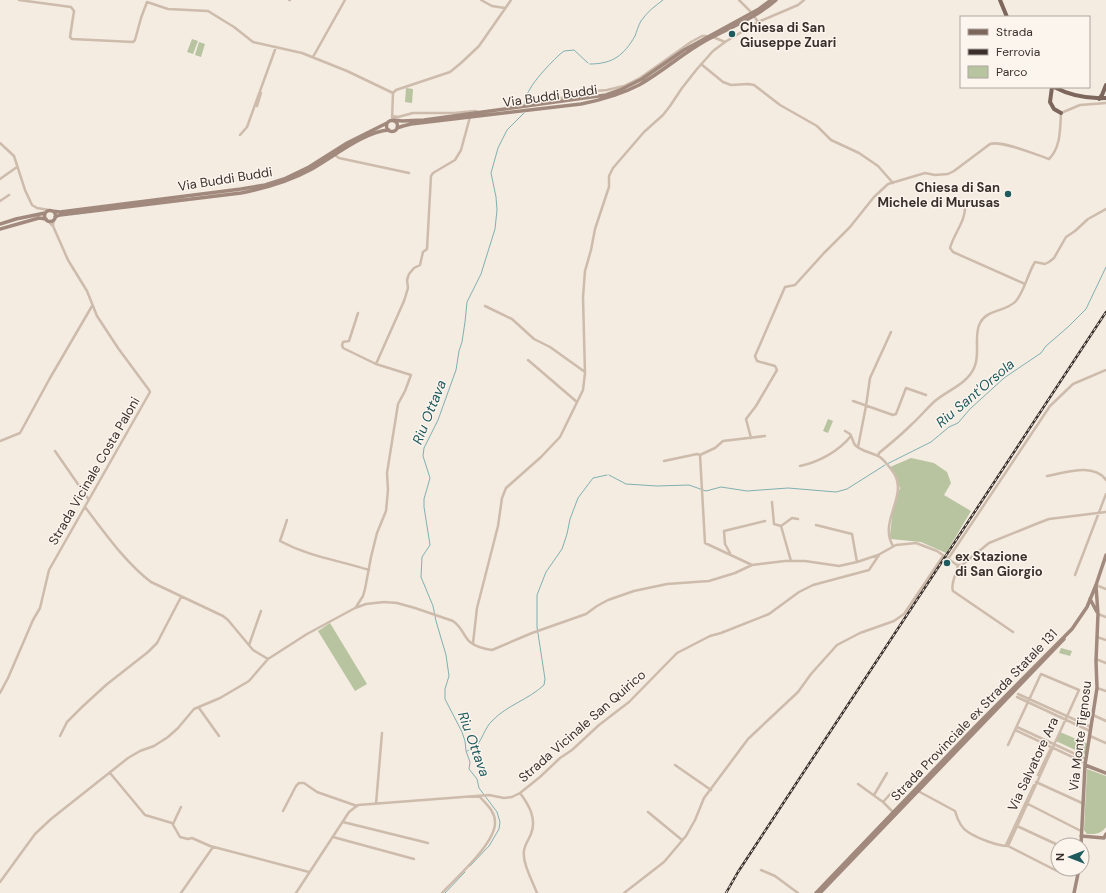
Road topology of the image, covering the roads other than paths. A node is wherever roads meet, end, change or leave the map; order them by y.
1 (19, 0) edge
2 (344, 0) edge
3 (481, 0) edge
4 (511, 0) edge
5 (739, 0) edge
6 (771, 0) edge
7 (776, 0) edge
8 (804, 0) edge
9 (1000, 0) edge
10 (505, 8) junction
11 (753, 14) junction
12 (1007, 16) edge
13 (758, 22) junction
14 (704, 36) junction
15 (713, 37) junction
16 (725, 42) junction
17 (277, 47) junction
18 (313, 57) junction
19 (701, 64) junction
20 (1106, 85) edge
21 (1055, 88) edge
22 (607, 90) junction
23 (1105, 92) edge
24 (393, 93) junction
25 (600, 96) junction
26 (1106, 98) edge
27 (549, 99) dead end
28 (1099, 99) junction
29 (1106, 103) edge
30 (257, 106) dead end
31 (530, 108) junction
32 (521, 109) junction
33 (479, 112) junction
34 (444, 113) junction
35 (1061, 114) junction
36 (470, 117) junction
37 (442, 118) junction
38 (392, 119) junction
39 (387, 123) junction
40 (397, 128) junction
41 (389, 130) junction
42 (240, 135) dead end
43 (0, 142) edge
44 (335, 155) junction
45 (17, 168) junction
46 (409, 173) dead end
47 (0, 179) edge
48 (893, 183) junction
49 (9, 195) dead end
50 (0, 201) edge
51 (965, 206) dead end
52 (1106, 209) edge
53 (51, 211) junction
54 (45, 213) junction
55 (55, 218) junction
56 (47, 220) junction
57 (0, 224) edge
58 (53, 226) junction
59 (0, 229) edge
60 (1025, 284) junction
61 (92, 306) junction
62 (485, 306) dead end
63 (358, 313) dead end
64 (891, 332) dead end
65 (528, 360) dead end
66 (376, 364) junction
67 (1106, 370) edge
68 (585, 373) junction
69 (926, 395) dead end
70 (853, 401) dead end
71 (578, 402) junction
72 (866, 406) junction
73 (845, 431) dead end
74 (765, 436) dead end
75 (851, 436) junction
76 (751, 438) junction
77 (0, 441) edge
78 (858, 447) junction
79 (55, 451) dead end
80 (700, 455) junction
81 (878, 456) junction
82 (664, 461) dead end
83 (800, 466) dead end
84 (1047, 476) dead end
85 (1106, 480) edge
86 (1106, 494) edge
87 (89, 500) junction
88 (772, 502) dead end
89 (85, 507) junction
90 (1106, 512) edge
91 (1099, 513) junction
92 (798, 519) dead end
93 (287, 520) dead end
94 (765, 521) dead end
95 (816, 525) dead end
96 (781, 526) junction
97 (893, 546) junction
98 (731, 554) junction
99 (879, 554) junction
100 (1106, 555) edge
101 (943, 556) junction
102 (948, 559) junction
103 (792, 561) junction
104 (857, 562) junction
105 (752, 565) junction
106 (958, 565) junction
107 (369, 570) junction
108 (1075, 575) dead end
109 (1096, 585) junction
110 (1106, 589) edge
111 (181, 597) junction
112 (1090, 599) junction
113 (1098, 601) junction
114 (1094, 606) junction
115 (356, 608) junction
116 (1086, 609) junction
117 (261, 611) dead end
118 (1098, 614) junction
119 (1106, 617) edge
120 (1013, 632) dead end
121 (1067, 634) junction
122 (1097, 637) junction
123 (1106, 640) edge
124 (473, 644) junction
125 (249, 645) junction
126 (268, 659) junction
127 (1096, 659) junction
128 (1106, 663) edge
129 (1097, 688) junction
130 (1106, 691) edge
131 (0, 693) edge
132 (1017, 696) dead end
133 (1028, 701) junction
134 (199, 708) junction
135 (1093, 715) junction
136 (1066, 718) junction
137 (1106, 721) edge
138 (1016, 729) junction
139 (1090, 729) junction
140 (382, 733) dead end
141 (60, 736) dead end
142 (219, 736) dead end
143 (1089, 736) junction
144 (1106, 743) edge
145 (1008, 745) dead end
146 (1053, 746) junction
147 (1085, 762) junction
148 (674, 765) dead end
149 (110, 773) junction
150 (1106, 773) edge
151 (887, 774) dead end
152 (1036, 782) junction
153 (858, 784) dead end
154 (711, 790) junction
155 (893, 791) dead end
156 (918, 791) junction
157 (520, 793) junction
158 (482, 795) junction
159 (874, 795) junction
160 (883, 802) junction
161 (1082, 803) junction
162 (376, 804) junction
163 (1026, 804) junction
164 (357, 806) junction
165 (181, 807) dead end
166 (283, 811) dead end
167 (648, 812) dead end
168 (894, 812) junction
169 (343, 822) junction
170 (172, 824) junction
171 (1017, 826) junction
172 (1081, 831) junction
173 (1106, 834) edge
174 (1081, 836) joint
175 (333, 837) junction
176 (682, 840) junction
177 (1105, 840) edge
178 (1050, 841) edge
179 (428, 843) dead end
180 (1007, 846) junction
181 (213, 847) junction
182 (414, 859) dead end
183 (1050, 868) edge
184 (761, 870) dead end
185 (309, 872) junction
186 (1077, 877) edge
187 (0, 882) edge
188 (181, 893) edge
189 (296, 893) edge
190 (442, 893) edge
191 (537, 893) edge
192 (624, 893) edge
193 (798, 893) edge
194 (816, 893) edge
195 (820, 893) edge
196 (1074, 893) edge

1 - 17 street
2 - 18 street
3 - 10 street
4 - 10 street
5 - 11 street
6 - 11 main road, Via Buddi Buddi
7 - 11 main road, Via Buddi Buddi
8 - 13 street
9 - 12 main road
10 - 24 street
11 - 13 street
11 - 14 main road, Via Buddi Buddi
11 - 15 main road, Via Buddi Buddi
13 - 16 street
14 - 22 street
14 - 25 main road, Via Buddi Buddi
15 - 16 street
15 - 31 main road, Via Buddi Buddi
16 - 19 street
17 - 18 street
17 - 30 street
17 - 42 street
18 - 24 street
19 - 48 street
19 - 68 street
20 - 23 main road
21 - 28 main road
21 - 35 main road
22 - 25 street
22 - 27 street
23 - 28 main road
24 - 38 street
25 - 31 main road, Via Buddi Buddi
26 - 28 main road
29 - 35 street
31 - 32 main road, Via Buddi Buddi
32 - 33 main road, Via Buddi Buddi
32 - 36 main road, Via Buddi Buddi
33 - 34 street
33 - 37 main road, Via Buddi Buddi
34 - 37 street
34 - 38 street
35 - 48 street
36 - 40 main road, Via Buddi Buddi
36 - 66 street
37 - 38 main road, Via Buddi Buddi
38 - 39 main road
38 - 40 main road
39 - 41 main road
39 - 53 main road, Via Buddi Buddi
40 - 41 main road
41 - 44 main road, Via Buddi Buddi
43 - 45 street
44 - 46 street
44 - 55 main road, Via Buddi Buddi
45 - 47 street
45 - 53 street
48 - 76 street
49 - 50 street
51 - 60 street
52 - 60 street
53 - 54 main road
53 - 55 main road
54 - 56 main road
54 - 57 main road
55 - 56 main road, Via Buddi Buddi
55 - 58 street
56 - 58 street, Strada Vicinale Costa Paloni
56 - 59 main road
58 - 61 street, Strada Vicinale Costa Paloni
60 - 81 street
61 - 77 street
61 - 87 street, Strada Vicinale Costa Paloni
62 - 68 street
63 - 66 street
64 - 72 street
65 - 71 street
66 - 107 street
67 - 102 street
68 - 71 street
69 - 72 street
70 - 72 street
71 - 124 street
72 - 78 street
73 - 75 street
74 - 76 street
75 - 78 street
75 - 83 street
76 - 80 street
78 - 81 street
79 - 87 street
80 - 82 street
80 - 98 street
81 - 97 street
84 - 85 street
86 - 91 street
87 - 89 street, Strada Vicinale Costa Paloni
88 - 96 street
89 - 111 street
89 - 131 street, Strada Vicinale Costa Paloni
90 - 91 street
91 - 106 street
91 - 108 street
92 - 96 street
93 - 107 street
94 - 98 street
95 - 104 street
96 - 103 street
97 - 99 street
97 - 101 street
98 - 105 street
99 - 104 street
99 - 157 street, Strada Vicinale San Quirico
100 - 109 main road
101 - 102 street
101 - 154 street
102 - 106 street
103 - 104 street
103 - 105 street
105 - 124 street
106 - 120 street
107 - 115 street
109 - 110 street
109 - 112 main road
109 - 113 main road, Via Monte Tignosu
111 - 125 street
111 - 141 street
112 - 113 main road
112 - 114 main road, Via Monte Tignosu
112 - 116 main road
113 - 114 main road
113 - 118 main road, Via Monte Tignosu
114 - 116 main road
114 - 118 main road, Via Monte Tignosu
115 - 124 street
115 - 126 street
116 - 121 main road
117 - 125 street
118 - 119 street
118 - 122 main road, Via Monte Tignosu
121 - 156 main road, Strada Provinciale ex Strada Statale 131
121 - 168 main road, Strada Provinciale ex Strada Statale 131
122 - 123 street
122 - 127 main road, Via Monte Tignosu
125 - 126 street
126 - 134 street
127 - 128 street
127 - 129 main road, Via Monte Tignosu
129 - 130 street
129 - 135 main road, Via Monte Tignosu
132 - 133 street
133 - 136 street
133 - 136 street, Via Salvatore Ara
133 - 138 street
134 - 142 street
134 - 149 street
135 - 137 street
135 - 139 main road, Via Monte Tignosu
136 - 139 street
136 - 146 street, Via Salvatore Ara
138 - 145 street
138 - 146 street
139 - 143 main road, Via Monte Tignosu
140 - 162 street
143 - 144 street
143 - 147 main road, Via Monte Tignosu
146 - 147 street
146 - 152 street, Via Salvatore Ara
147 - 150 main road
147 - 161 main road, Via Monte Tignosu
148 - 154 street
149 - 170 street
149 - 187 street
151 - 159 street
152 - 161 street
152 - 163 street, Via Salvatore Ara
153 - 159 street
154 - 176 street
155 - 160 street
156 - 180 street
156 - 195 main road, Strada Provinciale ex Strada Statale 131
157 - 158 street, Strada Vicinale San Quirico
157 - 191 street
158 - 162 street, Strada Vicinale San Quirico
158 - 190 street
159 - 160 street
160 - 168 street
161 - 172 main road, Via Monte Tignosu
162 - 164 street, Strada Vicinale San Quirico
163 - 171 street, Via Salvatore Ara
163 - 172 street
163 - 180 street, Via Salvatore Ara
164 - 166 street
164 - 169 street
165 - 170 street
167 - 176 street
168 - 194 main road, Strada Provinciale ex Strada Statale 131
169 - 175 street
169 - 179 street
170 - 181 street
171 - 178 street
171 - 180 street, Via Salvatore Ara
172 - 174 main road, Via Monte Tignosu
173 - 177 main road
174 - 177 main road
175 - 182 street
175 - 185 street
176 - 192 street
180 - 183 street
181 - 185 street
181 - 188 street
184 - 193 street
185 - 189 street
186 - 196 main road

